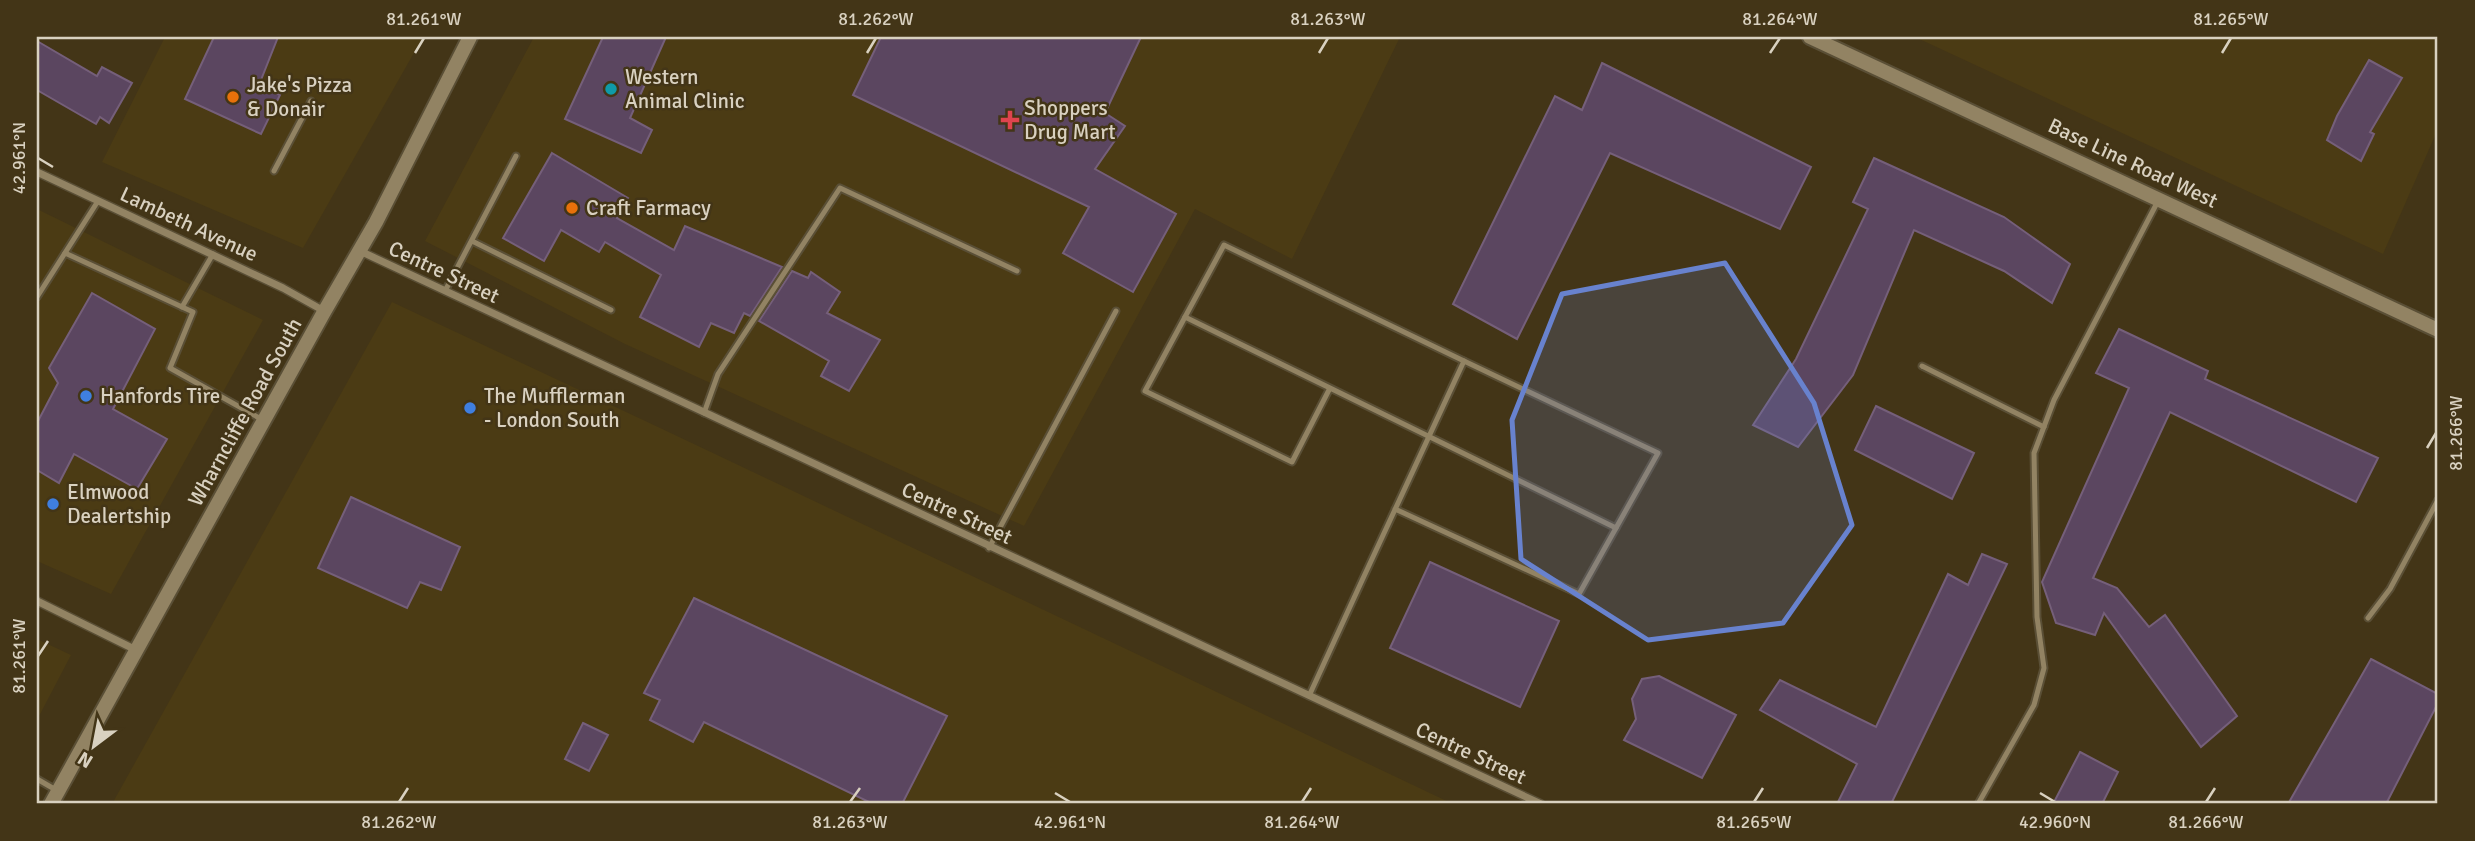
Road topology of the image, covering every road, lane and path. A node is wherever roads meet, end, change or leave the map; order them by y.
1 (470, 37) edge
2 (1810, 37) edge
3 (311, 101) dead end
4 (516, 156) dead end
5 (274, 171) dead end
6 (37, 172) edge
7 (2159, 199) junction
8 (98, 201) junction
9 (472, 241) junction
10 (360, 251) junction
11 (65, 253) junction
12 (213, 254) junction
13 (1017, 271) dead end
14 (445, 291) junction
15 (37, 297) edge
16 (182, 307) junction
17 (611, 310) dead end
18 (1116, 311) dead end
19 (324, 312) junction
20 (1185, 317) junction
21 (2438, 330) edge
22 (1464, 361) junction
23 (1922, 366) dead end
24 (1330, 388) junction
25 (704, 413) junction
26 (264, 421) junction
27 (2044, 427) junction
28 (1429, 437) junction
29 (2438, 499) edge
30 (1395, 509) junction
31 (1616, 528) junction
32 (989, 548) junction
33 (37, 601) edge
34 (2368, 618) dead end
35 (137, 650) junction
36 (1309, 696) junction
37 (37, 779) edge
38 (55, 798) edge
39 (1541, 804) edge
40 (1978, 804) edge

1 - 10 main road, Wharncliffe Road South
2 - 7 main road, Base Line Road West
3 - 5 lane
4 - 9 lane
6 - 8 street, Lambeth Avenue
7 - 21 main road, Base Line Road West
7 - 27 lane
8 - 11 lane
8 - 12 street, Lambeth Avenue
9 - 14 lane
9 - 17 lane
10 - 14 street, Centre Street
10 - 19 main road, Wharncliffe Road South
11 - 15 lane
11 - 16 lane
12 - 16 lane
12 - 19 street, Lambeth Avenue
13 - 25 lane
14 - 25 street, Centre Street
16 - 26 lane
18 - 32 lane
19 - 26 main road, Wharncliffe Road South
20 - 22 lane
20 - 24 lane
20 - 24 lane
22 - 28 lane
22 - 31 lane
23 - 27 lane
24 - 28 lane
25 - 32 street, Centre Street
26 - 35 main road, Wharncliffe Road South
27 - 40 lane
28 - 30 lane
28 - 31 lane
29 - 34 lane
30 - 31 lane
30 - 36 lane
32 - 36 street, Centre Street
33 - 35 street
35 - 38 main road, Wharncliffe Road South
36 - 39 street, Centre Street
37 - 38 lane

